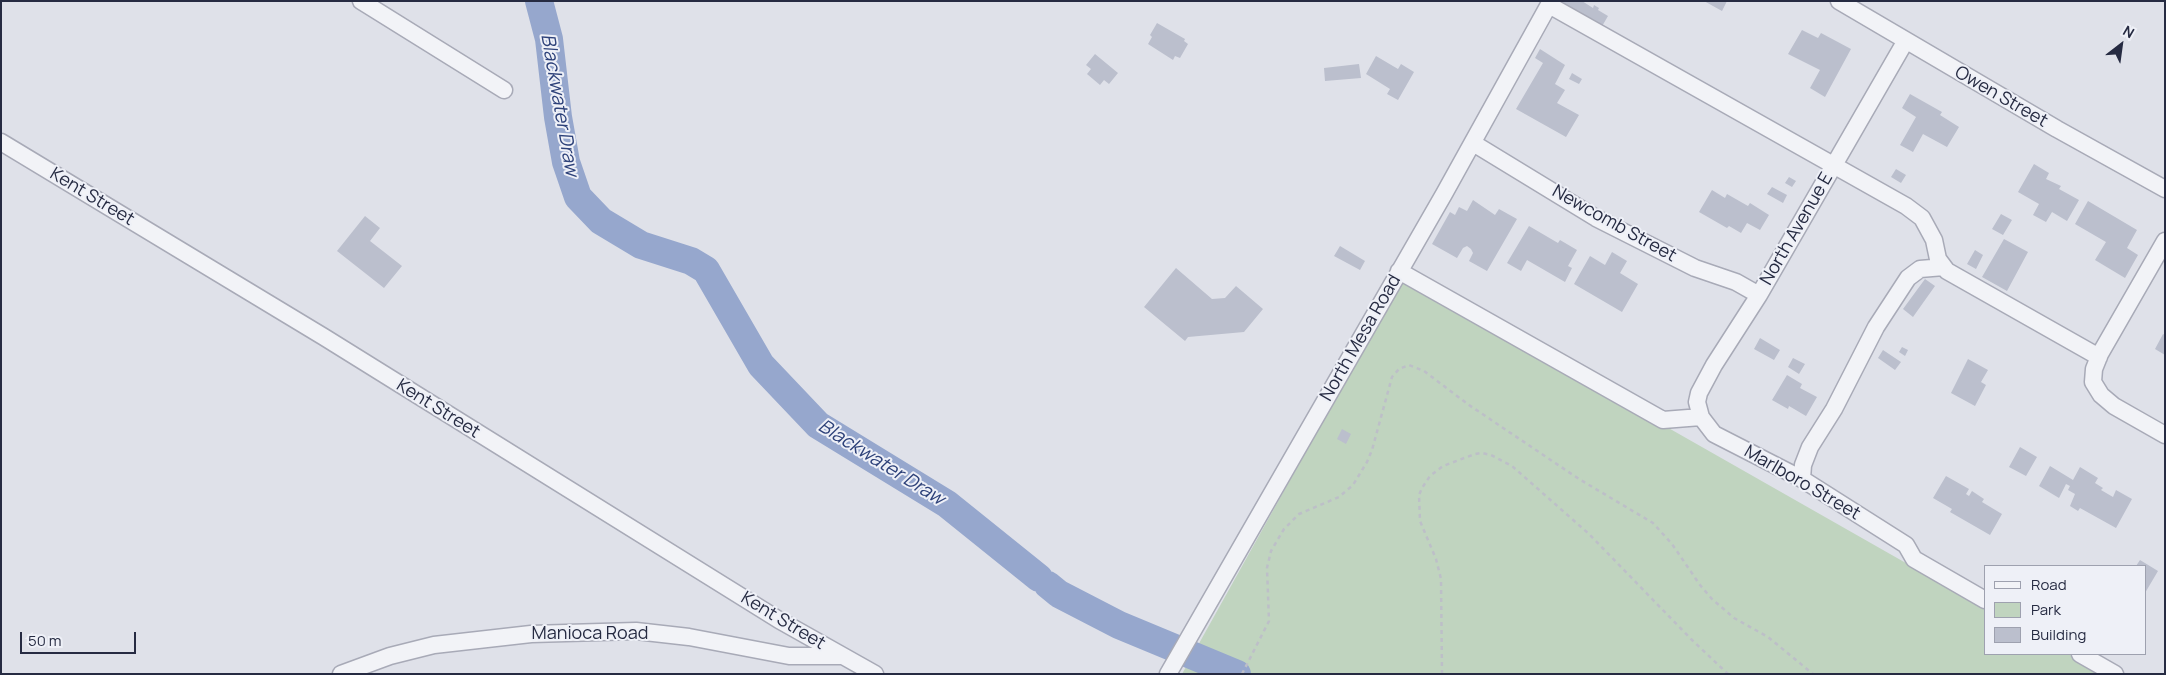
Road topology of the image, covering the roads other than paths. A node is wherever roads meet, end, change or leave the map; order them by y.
1 (361, 1) edge
2 (1839, 1) edge
3 (1550, 3) edge
4 (1905, 42) junction
5 (504, 90) dead end
6 (1, 142) edge
7 (1473, 143) junction
8 (1834, 165) junction
9 (2165, 189) edge
10 (2165, 242) edge
11 (1944, 267) junction
12 (1399, 271) junction
13 (1759, 295) junction
14 (2099, 357) junction
15 (1701, 417) junction
16 (2165, 434) edge
17 (1802, 479) junction
18 (1984, 599) edge
19 (2082, 655) edge
20 (841, 656) junction
21 (342, 674) edge
22 (875, 674) edge
23 (1168, 674) edge
24 (2115, 674) edge

1 - 5 street
2 - 4 street, Owen Street
3 - 7 street, North Mesa Road
3 - 8 street
4 - 8 street, North Avenue E
4 - 9 street, Owen Street
6 - 20 street, Kent Street
7 - 12 street, North Mesa Road
7 - 13 street, Newcomb Street
8 - 11 street
8 - 13 street, North Avenue E
10 - 14 street
11 - 14 street
11 - 17 street
12 - 15 street
12 - 23 street, North Mesa Road
13 - 15 street, North Avenue E
14 - 16 street
15 - 17 street, Marlboro Street
17 - 18 street, Marlboro Street
19 - 24 street
20 - 21 street, Manioca Road
20 - 22 street, Kent Street

